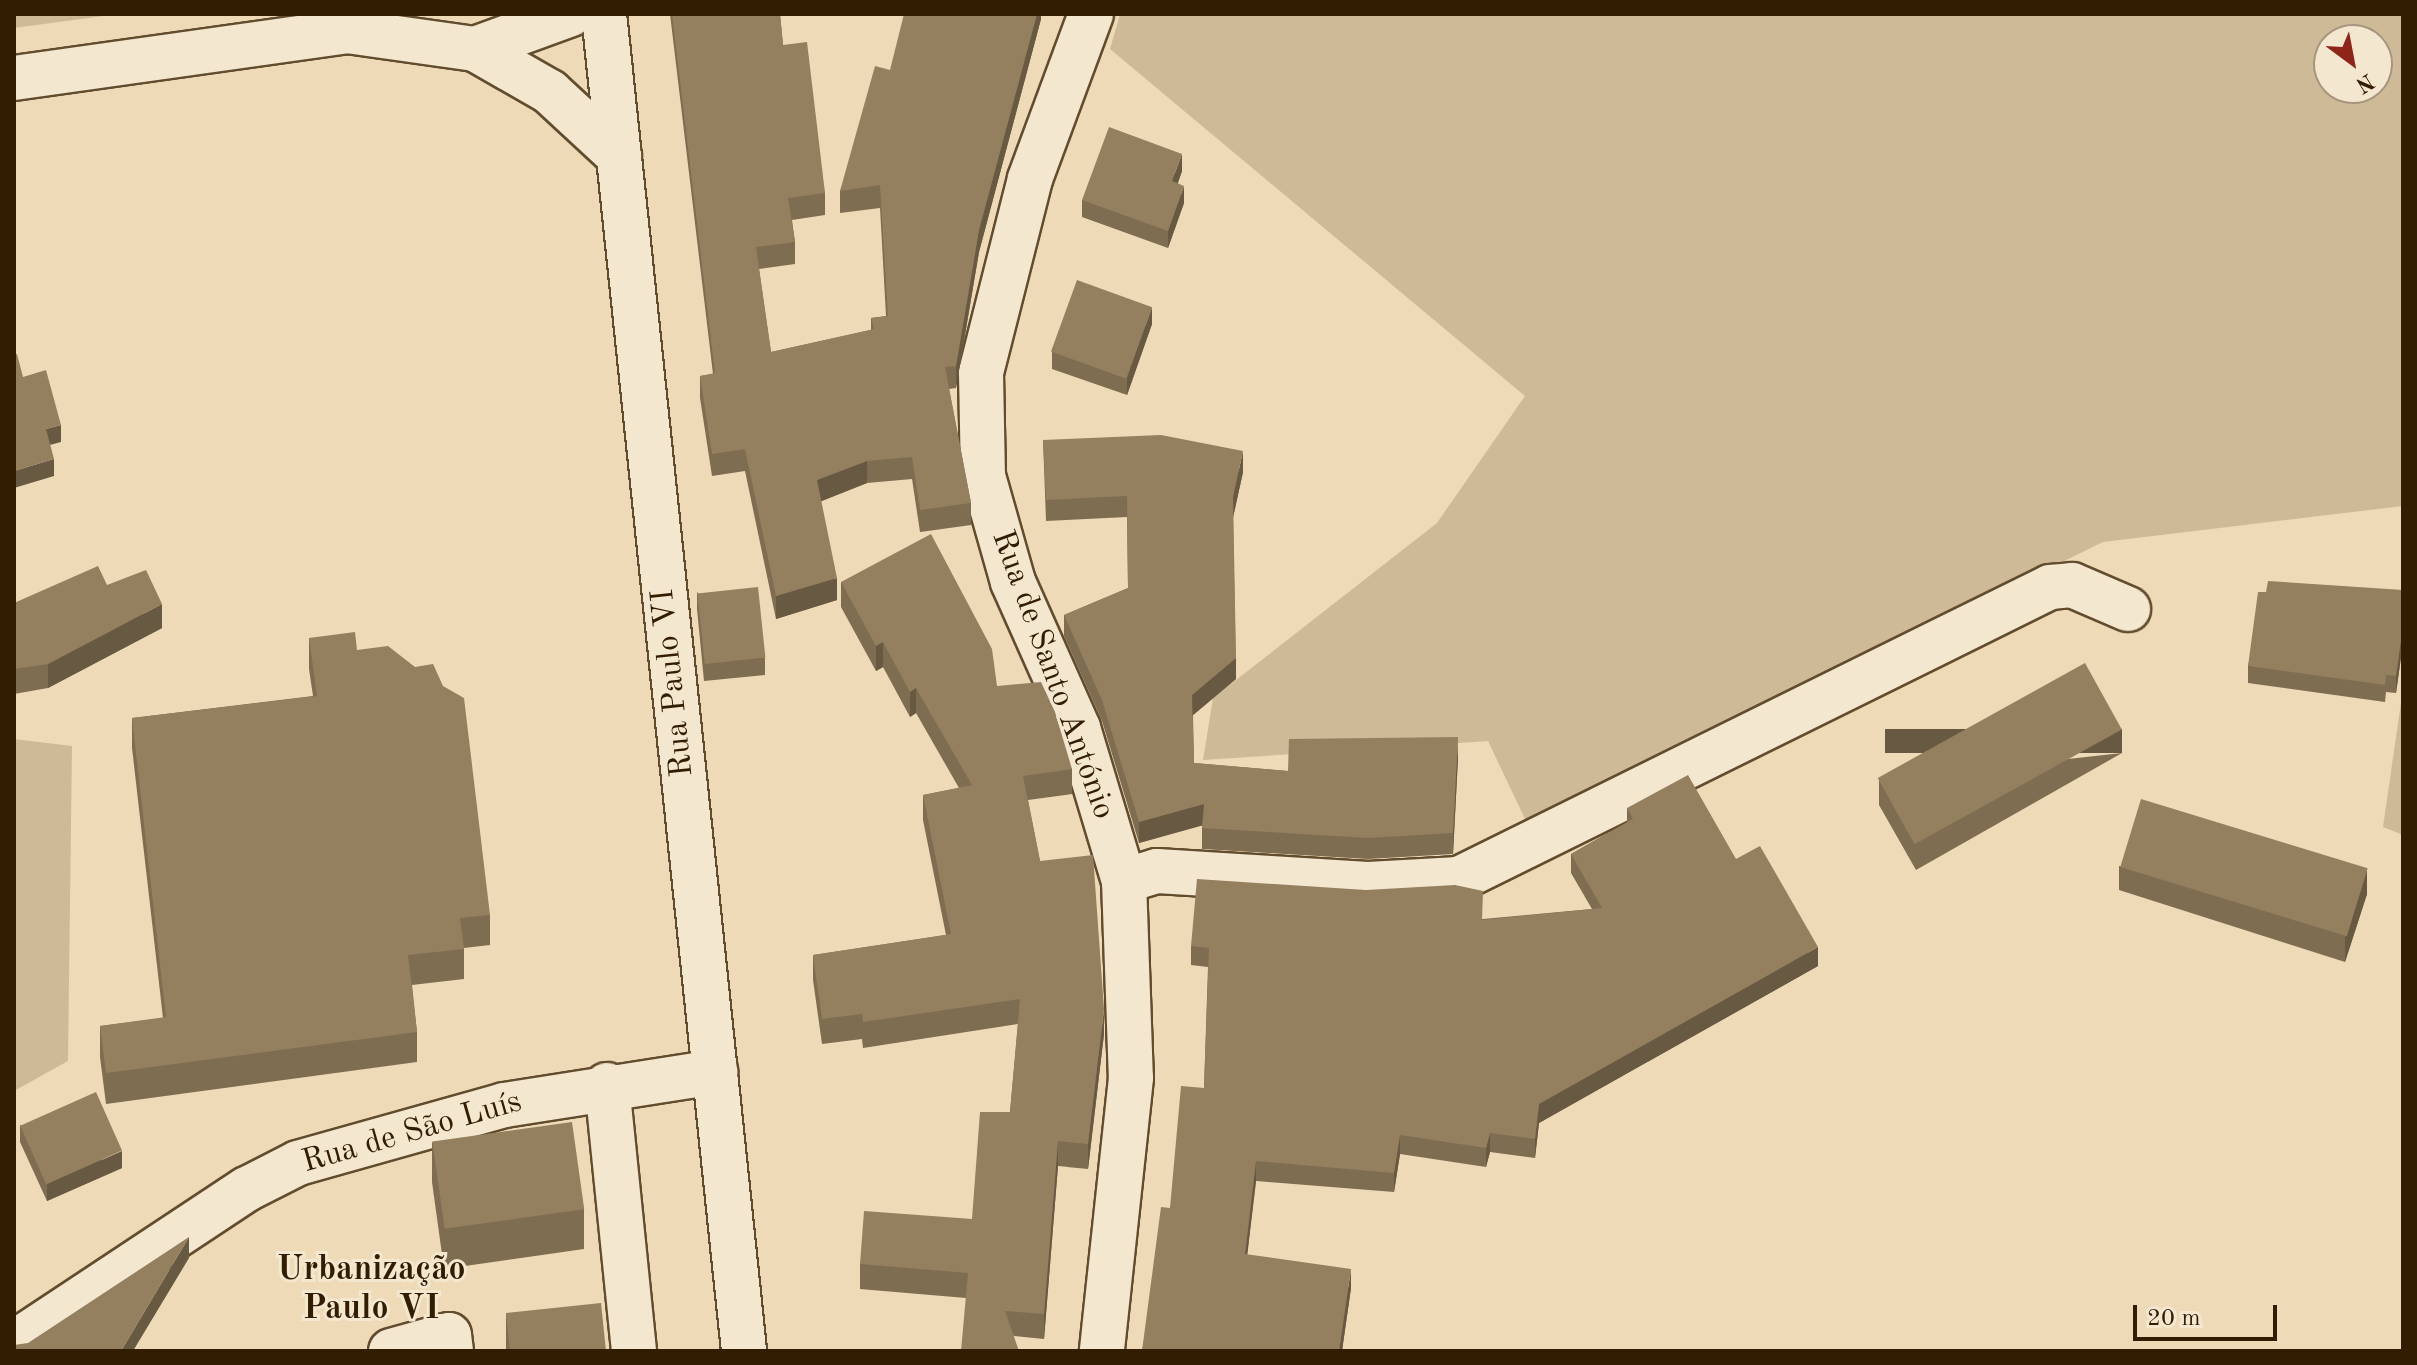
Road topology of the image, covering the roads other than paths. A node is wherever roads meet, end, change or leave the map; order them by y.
1 (571, 14) edge
2 (604, 14) edge
3 (1091, 14) edge
4 (366, 23) edge
5 (475, 49) junction
6 (14, 78) edge
7 (619, 156) junction
8 (2128, 609) dead end
9 (1124, 881) junction
10 (715, 1072) junction
11 (607, 1085) junction
12 (14, 1343) edge
13 (391, 1351) edge
14 (451, 1351) edge
15 (634, 1351) edge
16 (744, 1351) edge
17 (1102, 1351) edge

1 - 5 street
2 - 7 street, Rua Paulo VI
3 - 9 street, Rua de Santo António
4 - 5 street
4 - 6 street
5 - 7 street
7 - 10 street, Rua Paulo VI
8 - 9 street
9 - 17 street, Rua de Santo António
10 - 11 street, Rua de São Luís
10 - 16 street, Rua Paulo VI
11 - 12 street, Rua de São Luís
11 - 15 street
13 - 14 street

